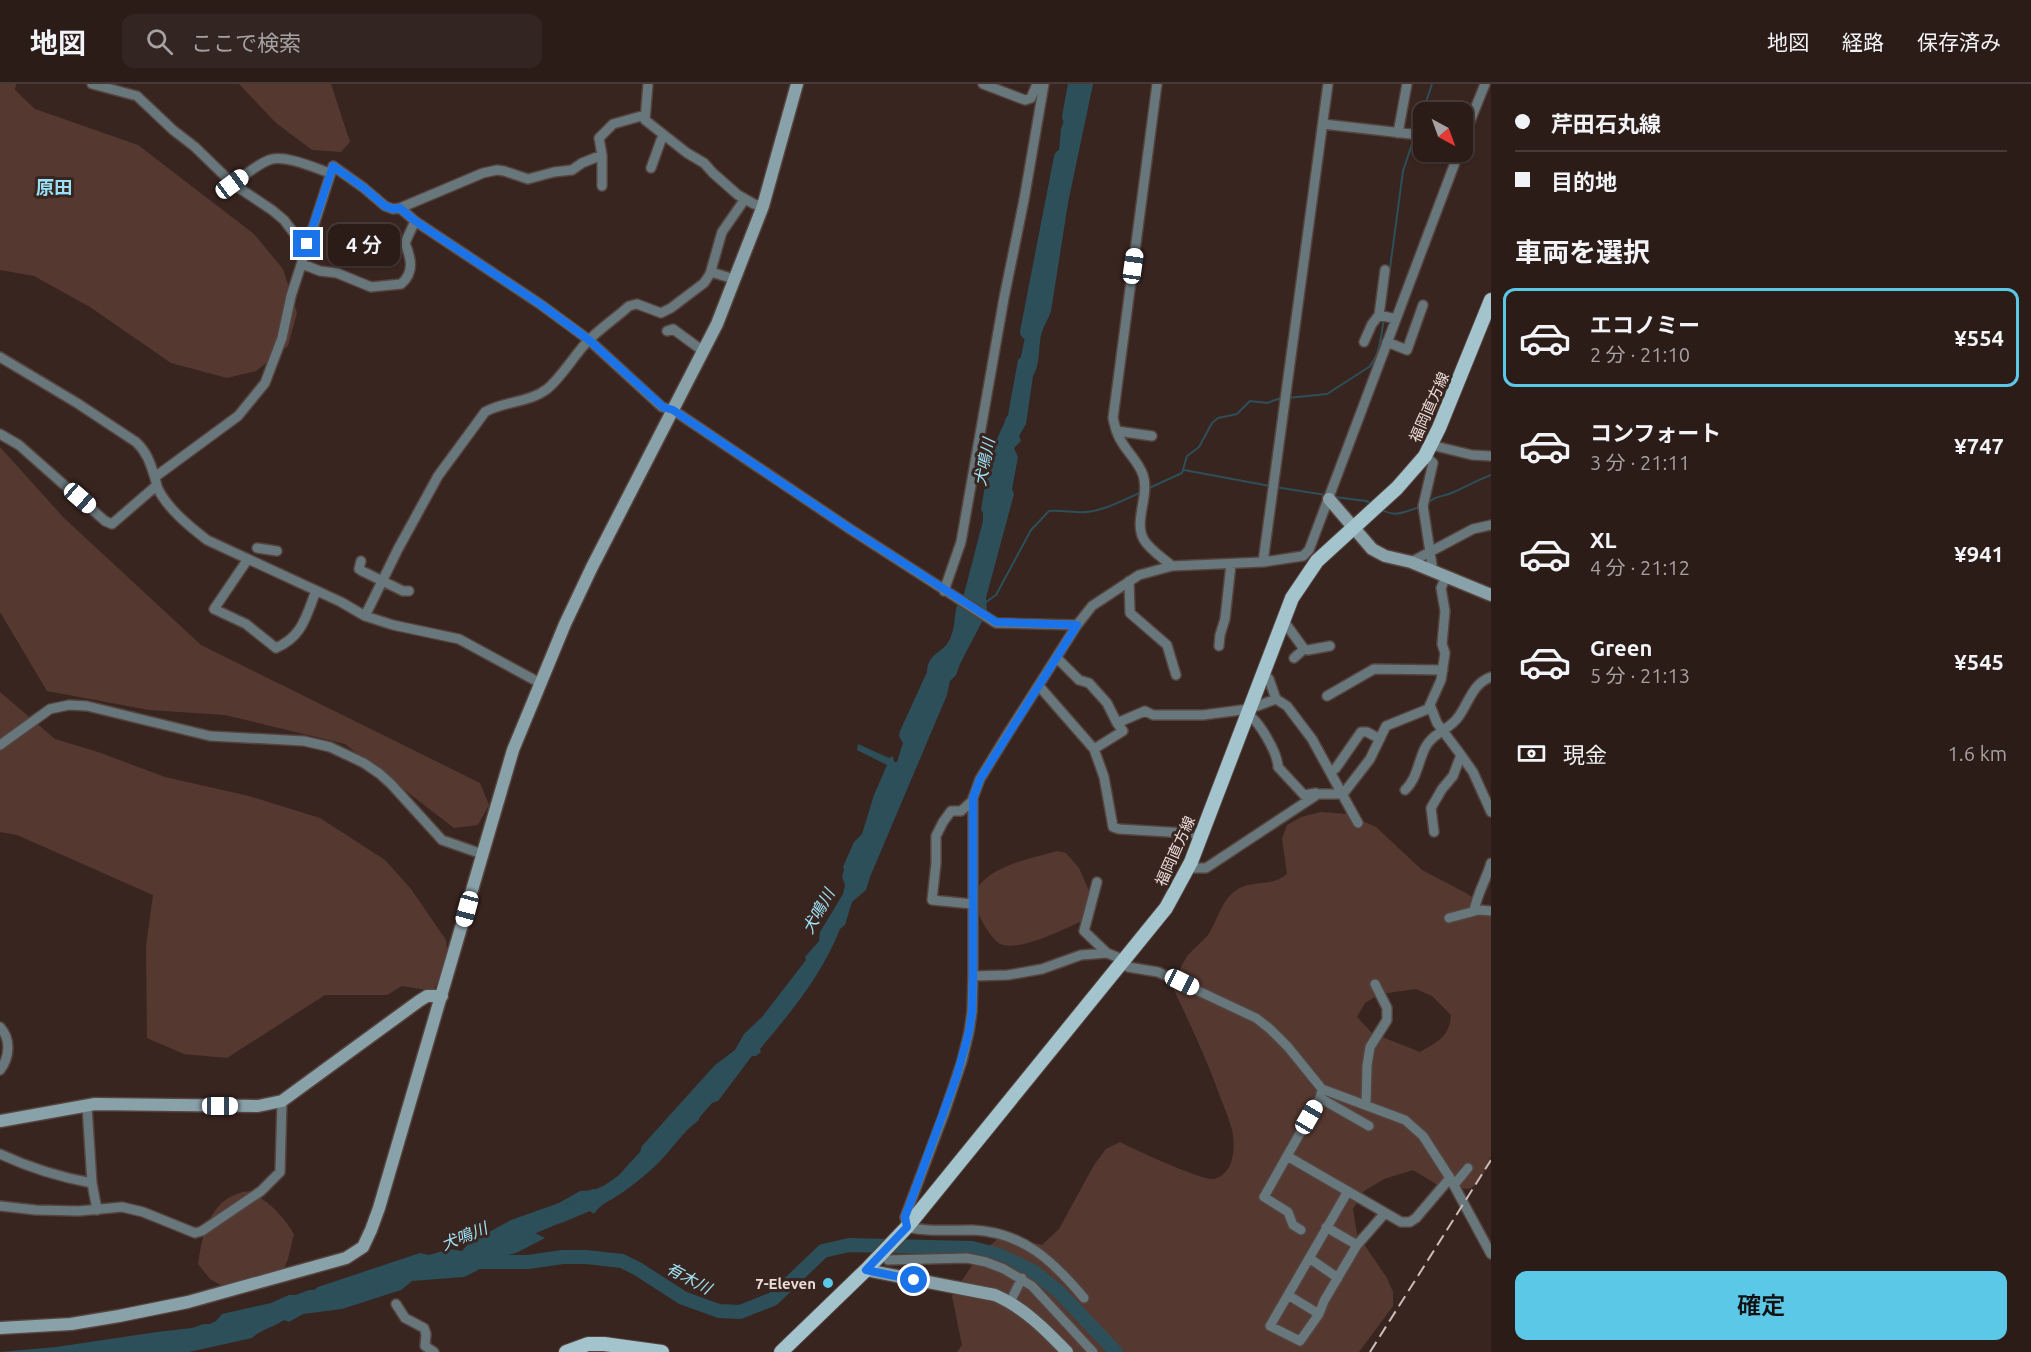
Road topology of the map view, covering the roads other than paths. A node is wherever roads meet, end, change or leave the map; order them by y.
1 (92, 84) edge
2 (648, 84) edge
3 (797, 84) edge
4 (982, 84) edge
5 (1037, 84) edge
6 (1044, 84) edge
7 (1157, 84) edge
8 (1328, 84) edge
9 (1407, 84) edge
10 (1485, 84) edge
11 (1473, 114) edge
12 (645, 115) junction
13 (1323, 124) junction
14 (1398, 133) junction
15 (1411, 135) dead end
16 (665, 136) junction
17 (602, 155) junction
18 (1455, 162) edge
19 (651, 168) dead end
20 (330, 173) junction
21 (232, 184) junction
22 (602, 186) dead end
23 (745, 199) junction
24 (763, 207) junction
25 (400, 208) junction
26 (415, 221) junction
27 (307, 244) junction
28 (302, 264) junction
29 (1385, 270) dead end
30 (711, 272) junction
31 (734, 279) junction
32 (1491, 300) edge
33 (1424, 305) dead end
34 (1379, 315) junction
35 (1396, 319) junction
36 (1487, 323) edge
37 (667, 331) dead end
38 (589, 340) junction
39 (1364, 342) dead end
40 (1388, 342) junction
41 (703, 351) junction
42 (0, 357) edge
43 (673, 410) junction
44 (1117, 431) junction
45 (0, 434) edge
46 (1152, 436) dead end
47 (1428, 451) junction
48 (1491, 456) edge
49 (156, 482) junction
50 (1329, 499) junction
51 (1491, 525) edge
52 (1353, 528) junction
53 (257, 548) dead end
54 (277, 551) dead end
55 (1430, 552) junction
56 (248, 559) junction
57 (361, 561) dead end
58 (1263, 562) junction
59 (1411, 562) junction
60 (1232, 564) junction
61 (1172, 566) junction
62 (1431, 570) junction
63 (1446, 577) junction
64 (383, 580) junction
65 (1129, 581) junction
66 (316, 591) junction
67 (409, 591) dead end
68 (944, 591) junction
69 (1491, 595) edge
70 (365, 616) junction
71 (1283, 620) junction
72 (1077, 625) junction
73 (1219, 646) dead end
74 (1330, 646) dead end
75 (1304, 649) junction
76 (1057, 658) junction
77 (1294, 658) dead end
78 (1443, 670) junction
79 (1263, 673) junction
80 (1176, 675) dead end
81 (1491, 677) edge
82 (540, 683) junction
83 (1039, 686) junction
84 (1327, 696) dead end
85 (1276, 699) junction
86 (1430, 705) junction
87 (1248, 712) junction
88 (1118, 723) junction
89 (1443, 731) junction
90 (1380, 739) junction
91 (0, 745) edge
92 (1094, 749) junction
93 (1461, 755) junction
94 (1331, 772) junction
95 (1405, 790) dead end
96 (1318, 794) junction
97 (1343, 794) junction
98 (972, 801) junction
99 (1491, 812) edge
100 (1358, 823) dead end
101 (1434, 832) dead end
102 (1202, 834) junction
103 (482, 854) junction
104 (1491, 863) edge
105 (1189, 867) junction
106 (1097, 882) dead end
107 (972, 904) junction
108 (1474, 911) junction
109 (1491, 911) edge
110 (1449, 918) dead end
111 (1107, 952) junction
112 (1122, 962) junction
113 (973, 976) junction
114 (1375, 984) dead end
115 (442, 996) junction
116 (0, 1027) edge
117 (0, 1070) edge
118 (1321, 1093) junction
119 (282, 1101) junction
120 (1366, 1105) junction
121 (87, 1106) junction
122 (0, 1121) edge
123 (1369, 1126) dead end
124 (0, 1154) edge
125 (1287, 1156) junction
126 (1468, 1168) dead end
127 (1452, 1181) junction
128 (92, 1183) junction
129 (1348, 1191) junction
130 (0, 1206) edge
131 (97, 1210) junction
132 (1385, 1213) junction
133 (1326, 1227) junction
134 (904, 1230) junction
135 (1301, 1230) dead end
136 (1358, 1245) junction
137 (1491, 1254) edge
138 (1309, 1258) junction
139 (882, 1259) junction
140 (866, 1270) junction
141 (1022, 1278) junction
142 (1338, 1278) junction
143 (1287, 1295) junction
144 (1084, 1298) dead end
145 (1010, 1302) junction
146 (396, 1304) dead end
147 (1318, 1314) junction
148 (0, 1328) edge
149 (594, 1348) edge
150 (435, 1352) edge
151 (566, 1352) edge
152 (662, 1352) edge
153 (781, 1352) edge
154 (1067, 1352) edge
155 (1093, 1352) edge

1 - 21 street
2 - 12 street
3 - 24 street
4 - 5 street
6 - 68 street
7 - 44 street
8 - 13 street
9 - 14 street
10 - 11 street
12 - 16 street
12 - 17 street
13 - 14 street
13 - 58 street
14 - 15 street
16 - 19 street
16 - 23 street
17 - 22 street
17 - 25 street
18 - 35 street
20 - 21 street
20 - 25 street
20 - 27 street
21 - 27 street
23 - 24 street
23 - 30 street
24 - 31 street
25 - 26 street
26 - 28 street
26 - 38 street
27 - 28 street
28 - 49 street
29 - 34 street
30 - 31 street
30 - 38 street
31 - 41 street
32 - 36 main road, 福岡直方線
33 - 40 street
34 - 35 street
34 - 39 street
35 - 40 street
36 - 47 main road, 福岡直方線
37 - 41 street
38 - 43 street
38 - 64 street
40 - 50 street
41 - 43 street
42 - 49 street
43 - 68 street
43 - 82 street
44 - 46 street
44 - 61 street
45 - 49 street
47 - 48 street
47 - 52 main road, 福岡直方線
47 - 55 street
49 - 56 street
50 - 52 street
50 - 58 street
51 - 55 street
52 - 59 street
52 - 71 main road, 福岡直方線
53 - 54 street
55 - 59 street
55 - 62 street
56 - 66 street
56 - 66 street
57 - 64 street
58 - 60 street
59 - 62 street
60 - 61 street
60 - 73 street
61 - 65 street
62 - 63 street
63 - 69 street
63 - 78 street
64 - 67 street
64 - 70 street
65 - 72 street
65 - 80 street
66 - 70 street
68 - 72 street
70 - 82 street
71 - 75 street
71 - 79 main road, 福岡直方線
72 - 76 street
74 - 75 street
75 - 77 street
76 - 83 street
76 - 88 street
78 - 84 street
78 - 86 street
79 - 85 street
79 - 87 main road, 福岡直方線
81 - 89 street
82 - 103 street
83 - 92 street
83 - 98 street
85 - 87 street
85 - 94 street
86 - 89 street
86 - 90 street
87 - 88 street
87 - 96 street
87 - 102 main road, 福岡直方線
88 - 92 street
89 - 93 street
89 - 95 street
90 - 94 street
90 - 97 street
91 - 103 street
92 - 102 street
93 - 99 street
93 - 101 street
94 - 97 street
96 - 97 street
96 - 105 street
97 - 100 street
98 - 107 street
98 - 107 street
102 - 105 main road, 福岡直方線
103 - 115 street
104 - 108 street
105 - 112 main road, 福岡直方線
106 - 111 street
107 - 113 street
108 - 109 street
108 - 110 street
111 - 112 street
111 - 113 street
112 - 118 street
112 - 134 main road, 福岡直方線
113 - 134 street
114 - 120 street
115 - 119 street
115 - 148 street
116 - 117 street
118 - 120 street
118 - 123 street
118 - 125 street
119 - 121 street
119 - 131 street
120 - 127 street
121 - 122 street
121 - 128 street
124 - 128 street
125 - 129 street
125 - 135 street
126 - 127 street
127 - 132 street
127 - 137 street
128 - 131 street
129 - 132 street
129 - 133 street
130 - 131 street
132 - 136 street
133 - 136 street
133 - 138 street
134 - 139 main road, 福岡直方線
134 - 144 street
136 - 142 street
138 - 142 street
138 - 143 street
139 - 140 main road, 福岡直方線
139 - 141 street
140 - 145 street
140 - 153 main road, 福岡直方線
141 - 145 street
141 - 155 street
142 - 147 street
143 - 147 street
143 - 147 street
145 - 154 street
146 - 150 street
149 - 151 main road
149 - 152 main road

